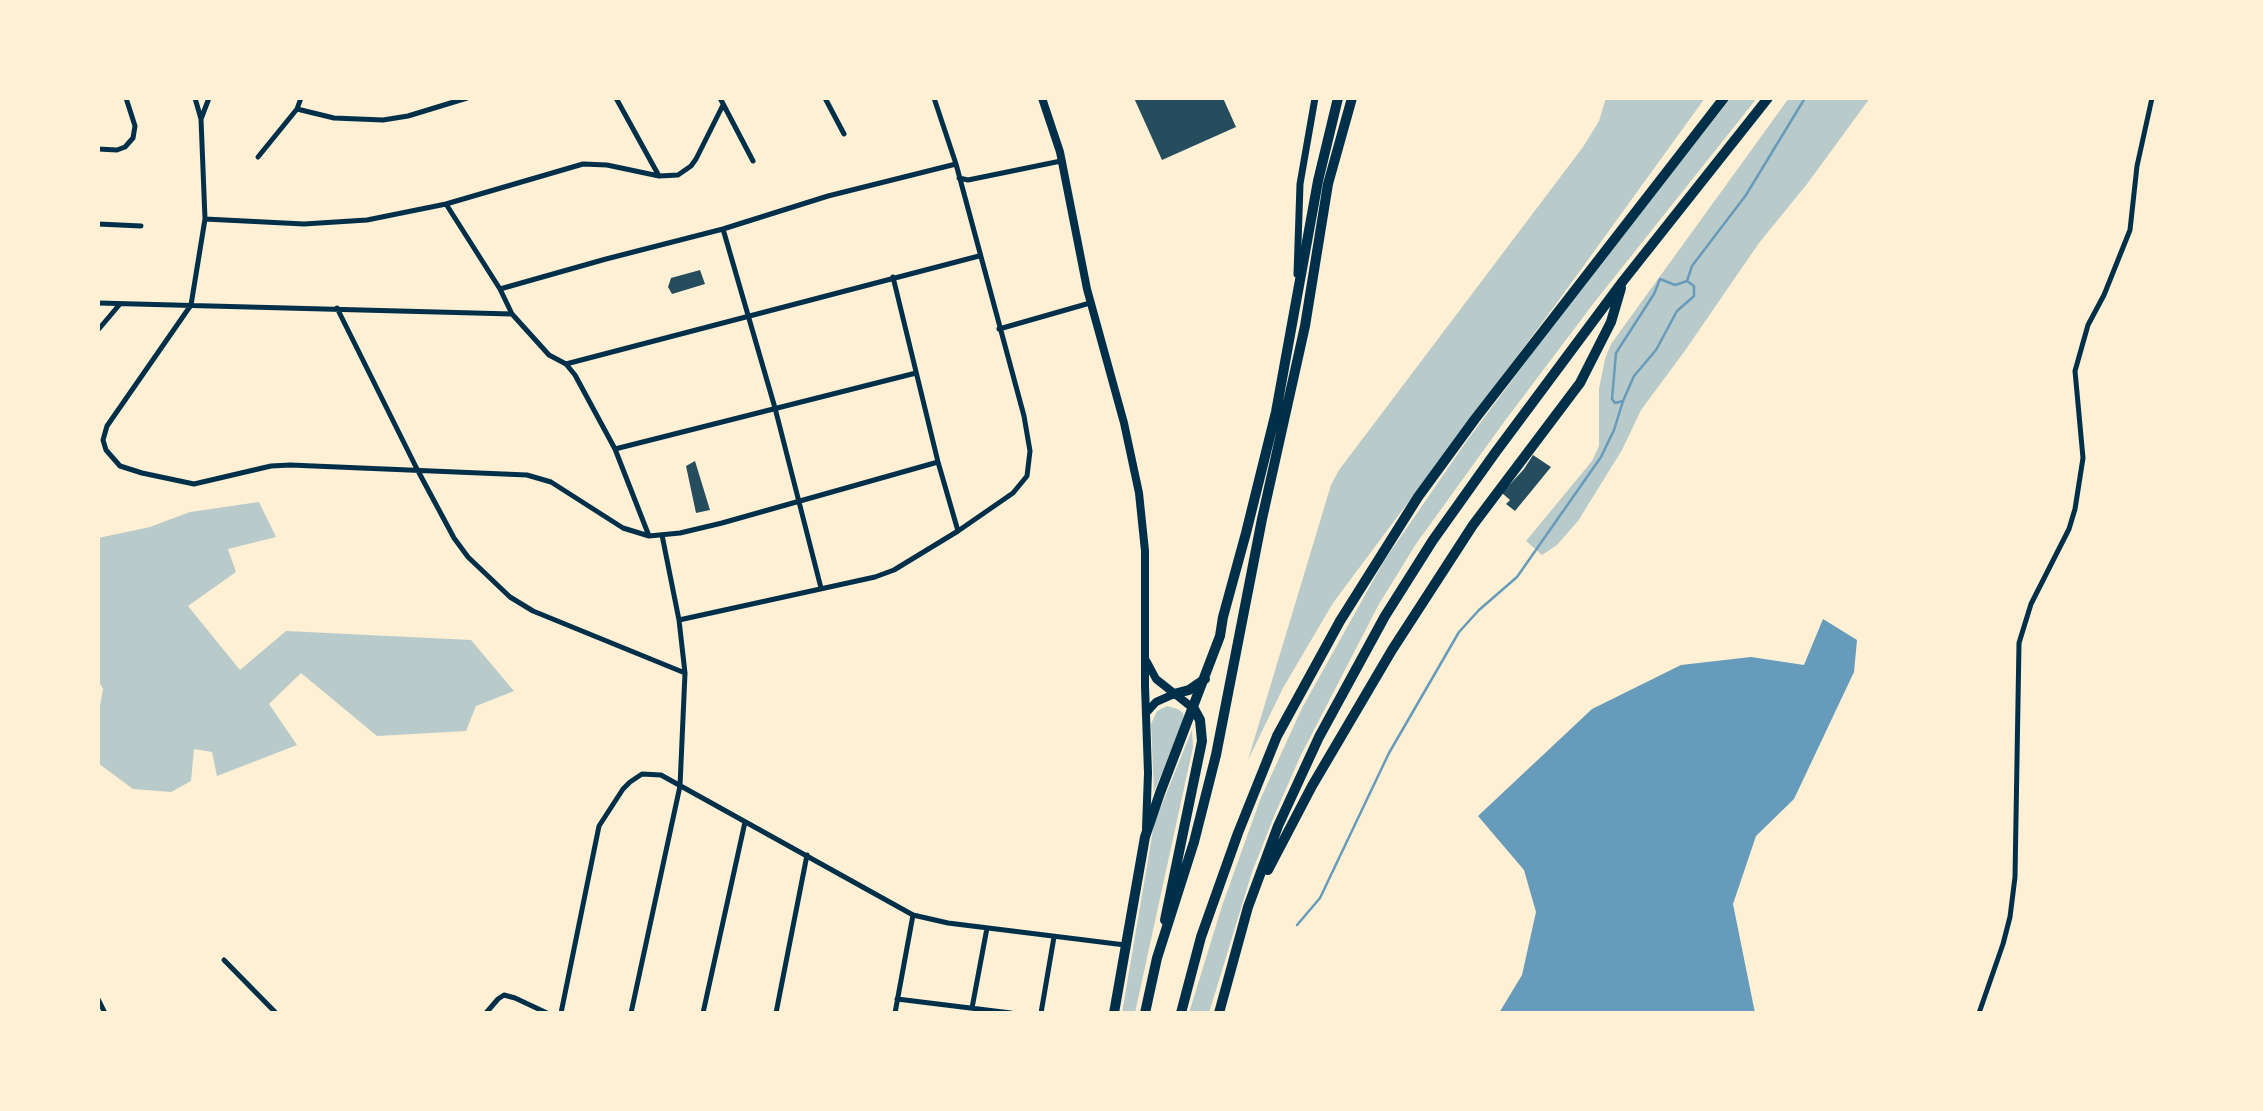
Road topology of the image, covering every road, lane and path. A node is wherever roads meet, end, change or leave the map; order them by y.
1 (126, 98) edge
2 (195, 98) edge
3 (209, 98) edge
4 (301, 98) edge
5 (467, 98) edge
6 (616, 98) edge
7 (720, 98) edge
8 (825, 98) edge
9 (933, 98) edge
10 (1042, 98) edge
11 (1315, 98) edge
12 (1338, 98) edge
13 (1352, 98) edge
14 (1724, 98) edge
15 (1768, 98) edge
16 (2151, 98) edge
17 (723, 105) junction
18 (297, 109) junction
19 (201, 119) junction
20 (844, 134) dead end
21 (98, 149) edge
22 (258, 157) dead end
23 (753, 161) dead end
24 (1061, 162) junction
25 (956, 164) junction
26 (659, 176) junction
27 (959, 178) junction
28 (446, 204) junction
29 (205, 219) junction
30 (98, 224) edge
31 (141, 226) dead end
32 (723, 229) junction
33 (979, 256) junction
34 (892, 277) junction
35 (1623, 281) junction
36 (500, 289) junction
37 (98, 303) edge
38 (1090, 303) junction
39 (120, 304) junction
40 (191, 305) junction
41 (337, 308) junction
42 (512, 314) junction
43 (749, 316) junction
44 (1293, 327) junction
45 (999, 329) junction
46 (98, 330) edge
47 (566, 364) junction
48 (916, 373) junction
49 (775, 408) junction
50 (615, 449) junction
51 (938, 463) junction
52 (417, 470) junction
53 (799, 502) junction
54 (958, 531) junction
55 (662, 535) junction
56 (649, 536) junction
57 (821, 588) junction
58 (679, 620) junction
59 (1144, 656) junction
60 (685, 673) junction
61 (1205, 678) junction
62 (1174, 694) junction
63 (1194, 709) junction
64 (1146, 713) junction
65 (680, 786) junction
66 (745, 822) junction
67 (1145, 837) junction
68 (807, 855) junction
69 (1248, 907) junction
70 (913, 915) junction
71 (987, 928) junction
72 (1054, 937) junction
73 (1125, 944) junction
74 (1157, 958) junction
75 (224, 960) dead end
76 (98, 999) edge
77 (898, 999) junction
78 (972, 1008) junction
79 (105, 1013) edge
80 (276, 1013) edge
81 (486, 1013) edge
82 (547, 1013) edge
83 (561, 1013) edge
84 (631, 1013) edge
85 (702, 1013) edge
86 (776, 1013) edge
87 (895, 1013) edge
88 (1012, 1013) edge
89 (1041, 1013) edge
90 (1114, 1013) edge
91 (1145, 1013) edge
92 (1181, 1013) edge
93 (1219, 1013) edge
94 (1979, 1013) edge

1 - 21 street
2 - 19 street
3 - 19 street
4 - 18 street
5 - 18 street
6 - 26 street
7 - 17 street
8 - 20 street
9 - 25 street
10 - 24 main road
11 - 44 street
12 - 44 highway
13 - 74 highway
14 - 92 highway
15 - 35 highway
16 - 94 street
17 - 23 street
17 - 26 street
18 - 22 street
19 - 29 street
24 - 27 street
24 - 38 main road
25 - 27 street
25 - 32 street
26 - 28 street
27 - 33 street
28 - 29 street
28 - 36 street
29 - 40 street
30 - 31 street
32 - 36 street
32 - 43 street
33 - 34 street
33 - 45 street
34 - 43 street
34 - 48 street
35 - 69 highway
35 - 69 highway
36 - 42 street
37 - 39 street
38 - 45 street
38 - 59 main road
39 - 40 street
39 - 46 street
40 - 41 street
40 - 52 street
41 - 42 street
41 - 52 street
42 - 47 street
43 - 47 street
43 - 49 street
44 - 61 highway
45 - 54 street
47 - 50 street
48 - 49 street
48 - 51 street
49 - 50 street
49 - 53 street
50 - 56 street
51 - 53 street
51 - 54 street
52 - 56 street
52 - 60 street
53 - 55 street
53 - 57 street
54 - 57 street
55 - 56 street
55 - 58 street
57 - 58 street
58 - 60 street
59 - 62 main road
59 - 64 main road
60 - 65 street
61 - 62 highway
61 - 63 highway
62 - 63 main road
62 - 64 main road
63 - 67 highway
63 - 74 highway
64 - 67 main road
65 - 66 street
65 - 83 street
65 - 84 street
66 - 68 street
66 - 85 street
67 - 73 highway
68 - 70 street
68 - 86 street
69 - 93 highway
70 - 71 street
70 - 77 street
71 - 72 street
71 - 78 street
72 - 73 street
72 - 89 street
73 - 90 highway
74 - 91 highway
75 - 80 street
76 - 79 street
77 - 78 street
77 - 87 street
78 - 88 street
81 - 82 street

